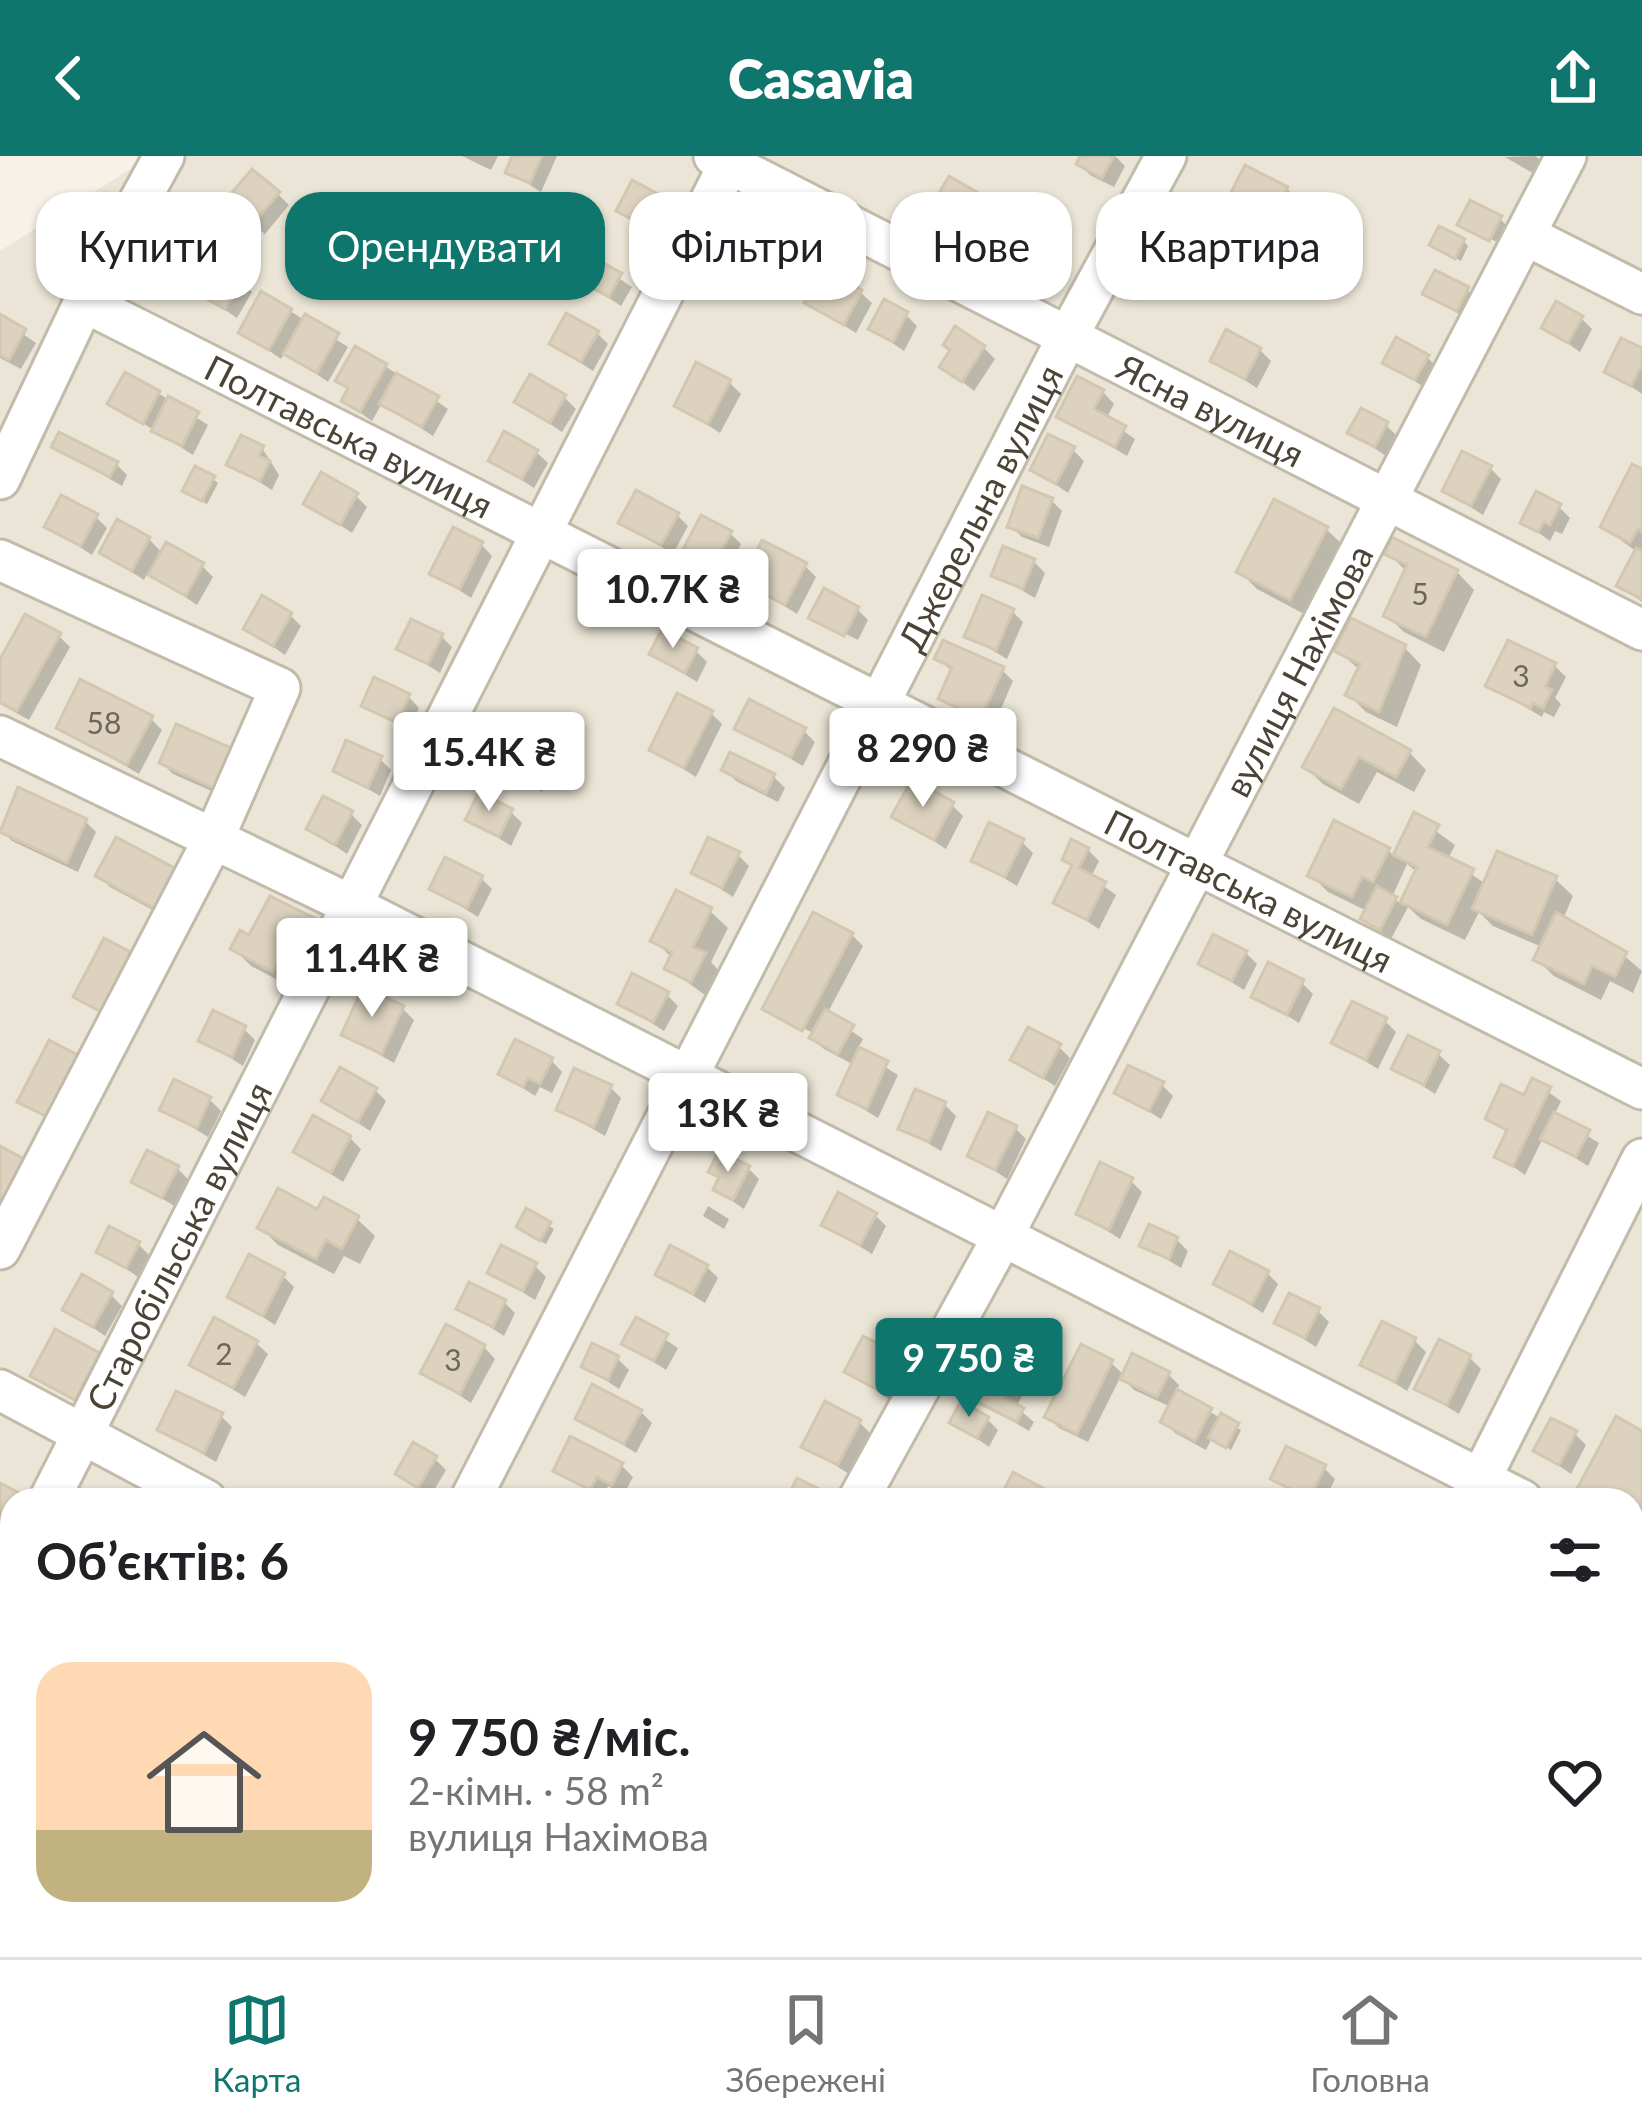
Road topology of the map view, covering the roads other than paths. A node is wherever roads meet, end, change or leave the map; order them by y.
1 (164, 156) edge
2 (1166, 156) edge
3 (1566, 156) edge
4 (725, 159) edge
5 (1527, 236) junction
6 (1642, 294) edge
7 (84, 302) junction
8 (1069, 334) junction
9 (0, 479) edge
10 (1386, 497) junction
11 (540, 534) junction
12 (0, 560) edge
13 (1642, 630) edge
14 (880, 703) junction
15 (0, 736) edge
16 (214, 838) junction
17 (1196, 859) junction
18 (351, 905) junction
19 (687, 1079) junction
20 (1642, 1089) edge
21 (1642, 1159) edge
22 (1003, 1237) junction
23 (0, 1249) edge
24 (0, 1390) edge
25 (83, 1434) junction
26 (55, 1488) edge
27 (184, 1488) edge
28 (476, 1488) edge
29 (865, 1488) edge
30 (1471, 1488) edge
31 (1476, 1488) edge

1 - 7 street
2 - 8 street, Джерельна вулиця
3 - 5 street, вулиця Нахімова
4 - 8 street, Ясна вулиця
4 - 11 street, Старобільська вулиця
5 - 6 street
5 - 10 street, вулиця Нахімова
7 - 9 street
7 - 11 street, Полтавська вулиця
8 - 10 street, Ясна вулиця
8 - 14 street, Джерельна вулиця
10 - 13 street, Ясна вулиця
10 - 17 street, вулиця Нахімова
11 - 14 street, Полтавська вулиця
11 - 18 street, Старобільська вулиця
12 - 16 street
14 - 17 street, Полтавська вулиця
14 - 19 street, Джерельна вулиця
15 - 16 street
16 - 18 street
16 - 23 street
17 - 20 street, Полтавська вулиця
17 - 22 street, вулиця Нахімова
18 - 19 street
18 - 25 street, Старобільська вулиця
19 - 22 street
19 - 28 street, Джерельна вулиця
21 - 31 street
22 - 29 street, вулиця Нахімова
22 - 30 street
24 - 25 street
25 - 26 street, Старобільська вулиця
25 - 27 street

